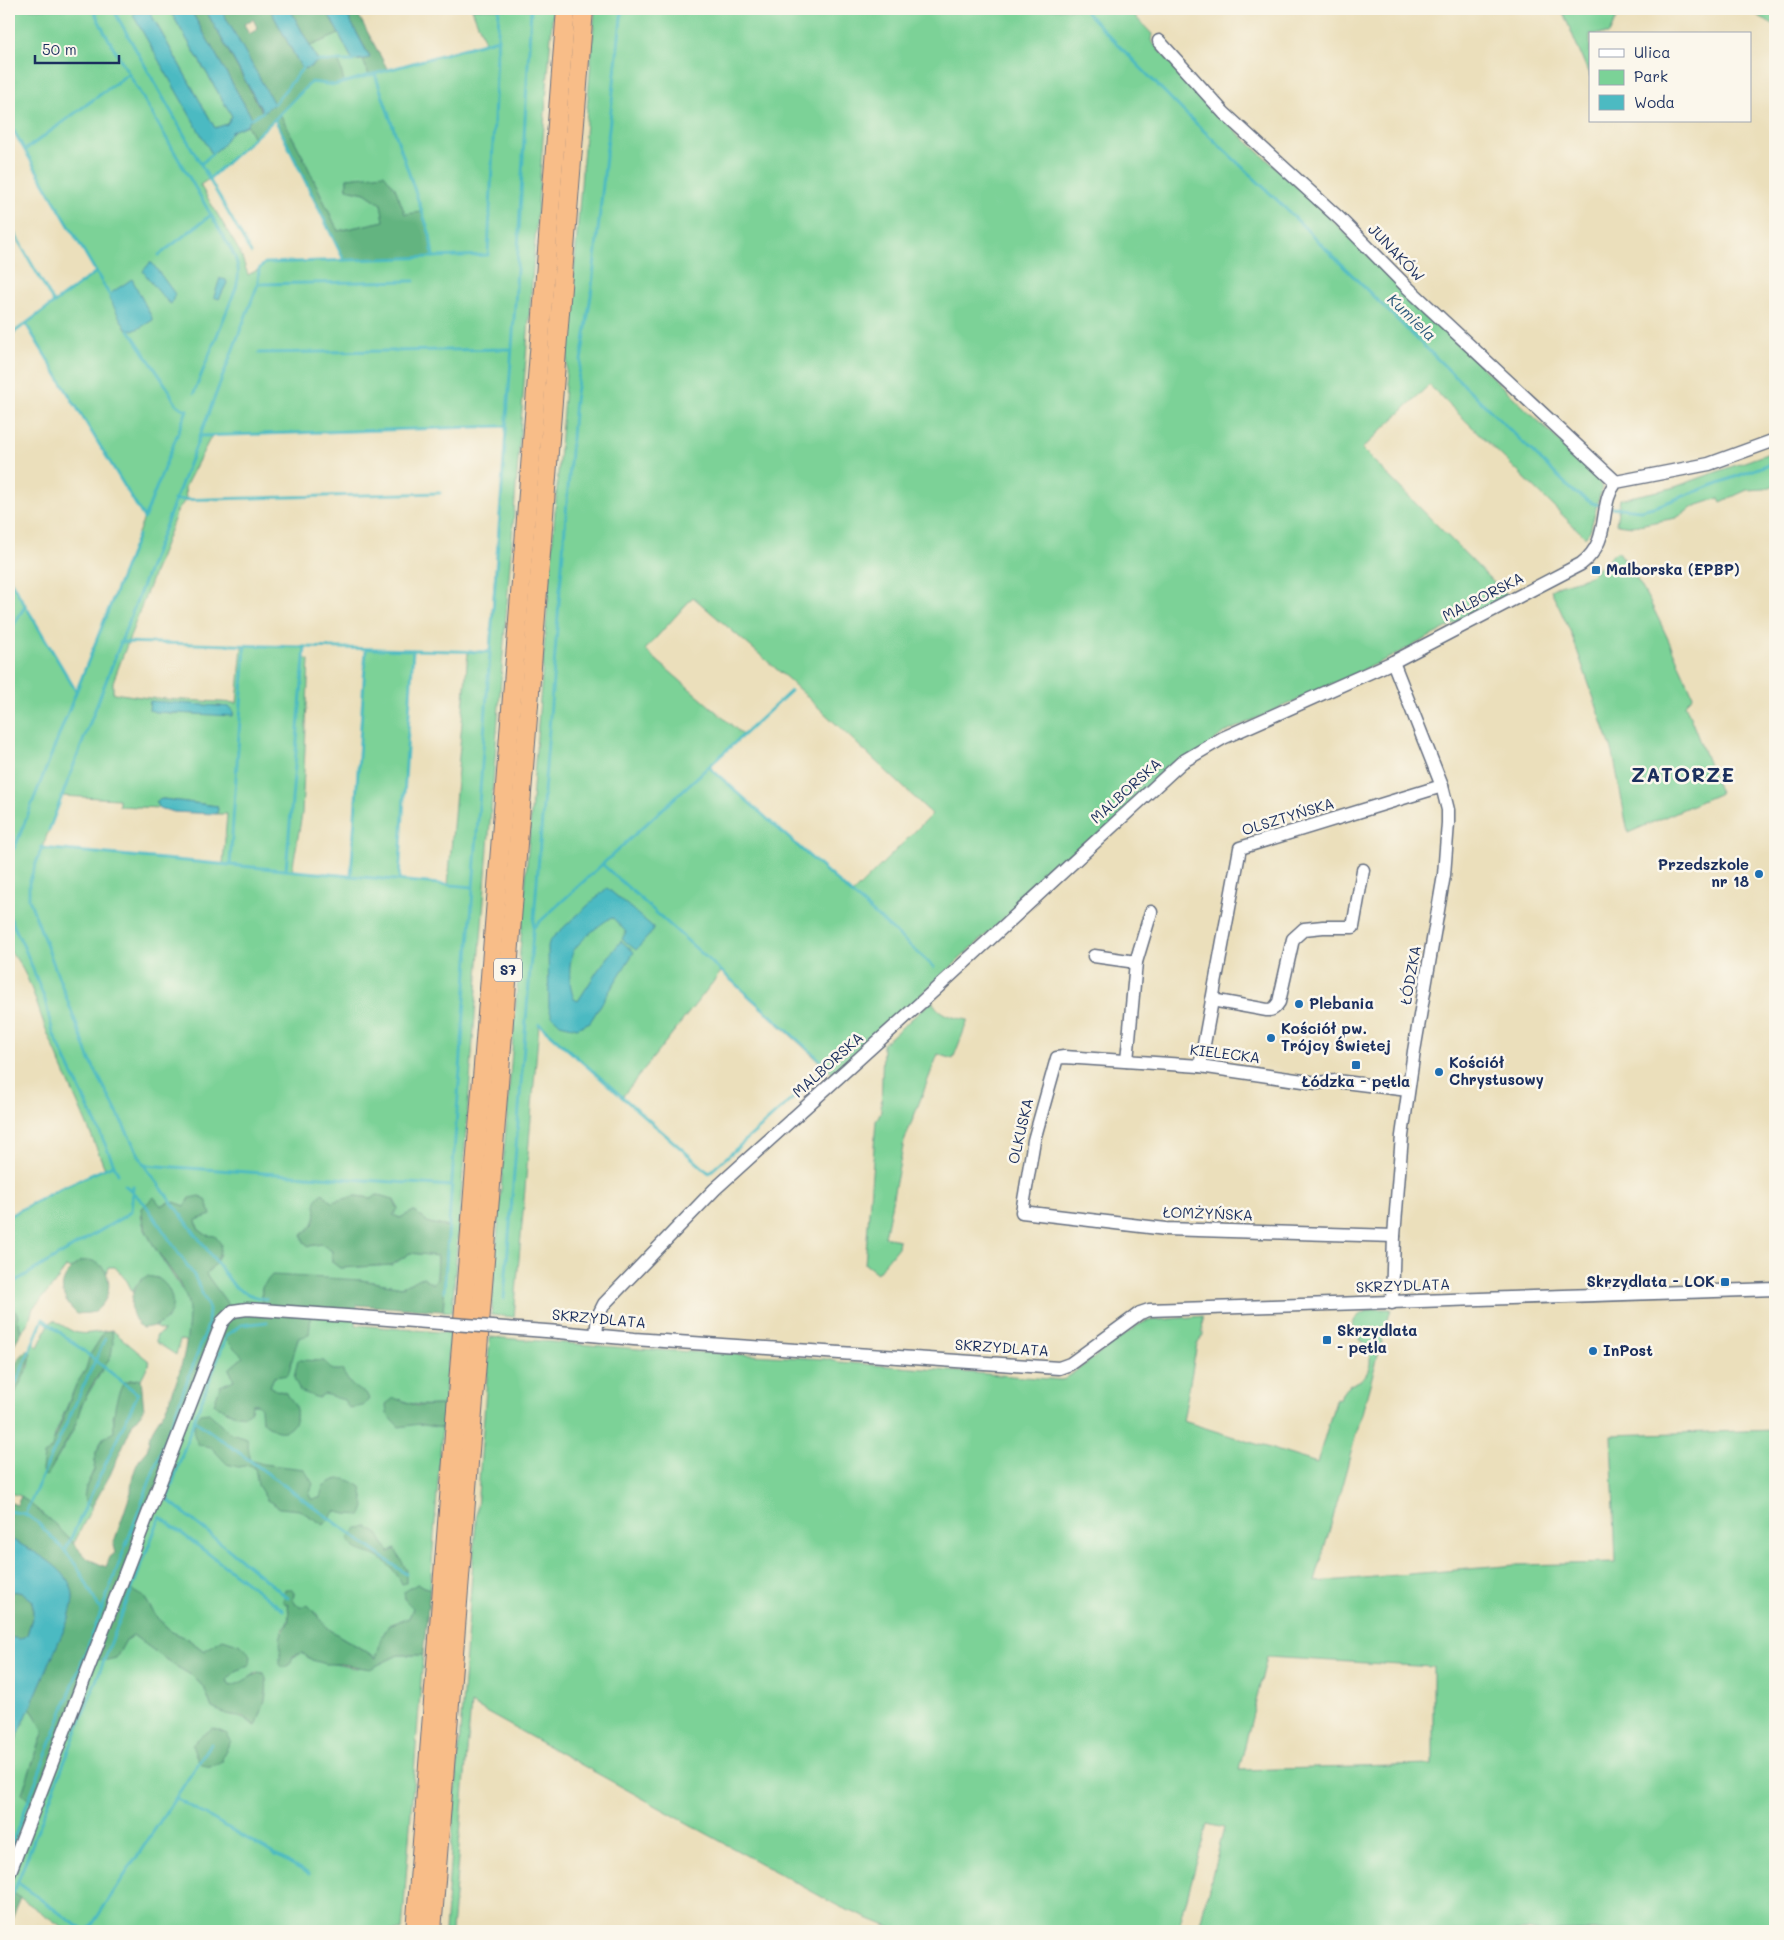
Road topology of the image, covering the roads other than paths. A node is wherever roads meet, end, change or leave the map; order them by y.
1 (566, 9) edge
2 (584, 9) edge
3 (1159, 41) dead end
4 (1775, 440) edge
5 (1616, 482) junction
6 (1393, 662) junction
7 (1442, 786) junction
8 (1362, 870) dead end
9 (1151, 912) dead end
10 (1094, 956) dead end
11 (1136, 962) junction
12 (1212, 1000) junction
13 (1057, 1058) joint
14 (1127, 1061) junction
15 (1200, 1066) junction
16 (1408, 1090) junction
17 (1022, 1212) joint
18 (1394, 1236) junction
19 (1775, 1289) edge
20 (1392, 1303) junction
21 (596, 1335) junction
22 (9, 1874) edge
23 (415, 1931) edge
24 (432, 1931) edge

1 - 23 highway, S7
2 - 24 highway, S7
3 - 5 street, JUNAKÓW
4 - 5 street
5 - 6 street, MALBORSKA
6 - 7 street, ŁÓDZKA
6 - 21 street, MALBORSKA
7 - 12 street, OLSZTYŃSKA
7 - 16 street, ŁÓDZKA
8 - 12 street
9 - 11 street
10 - 11 street
11 - 14 street
12 - 15 street, OLSZTYŃSKA
13 - 14 street, KIELECKA
13 - 17 street, OLKUSKA
14 - 15 street, KIELECKA
15 - 16 street, KIELECKA
16 - 18 street, ŁÓDZKA
17 - 18 street, ŁOMŻYŃSKA
18 - 20 street, ŁÓDZKA
19 - 20 street, SKRZYDLATA
20 - 21 street, SKRZYDLATA
21 - 22 street, SKRZYDLATA, bridge

